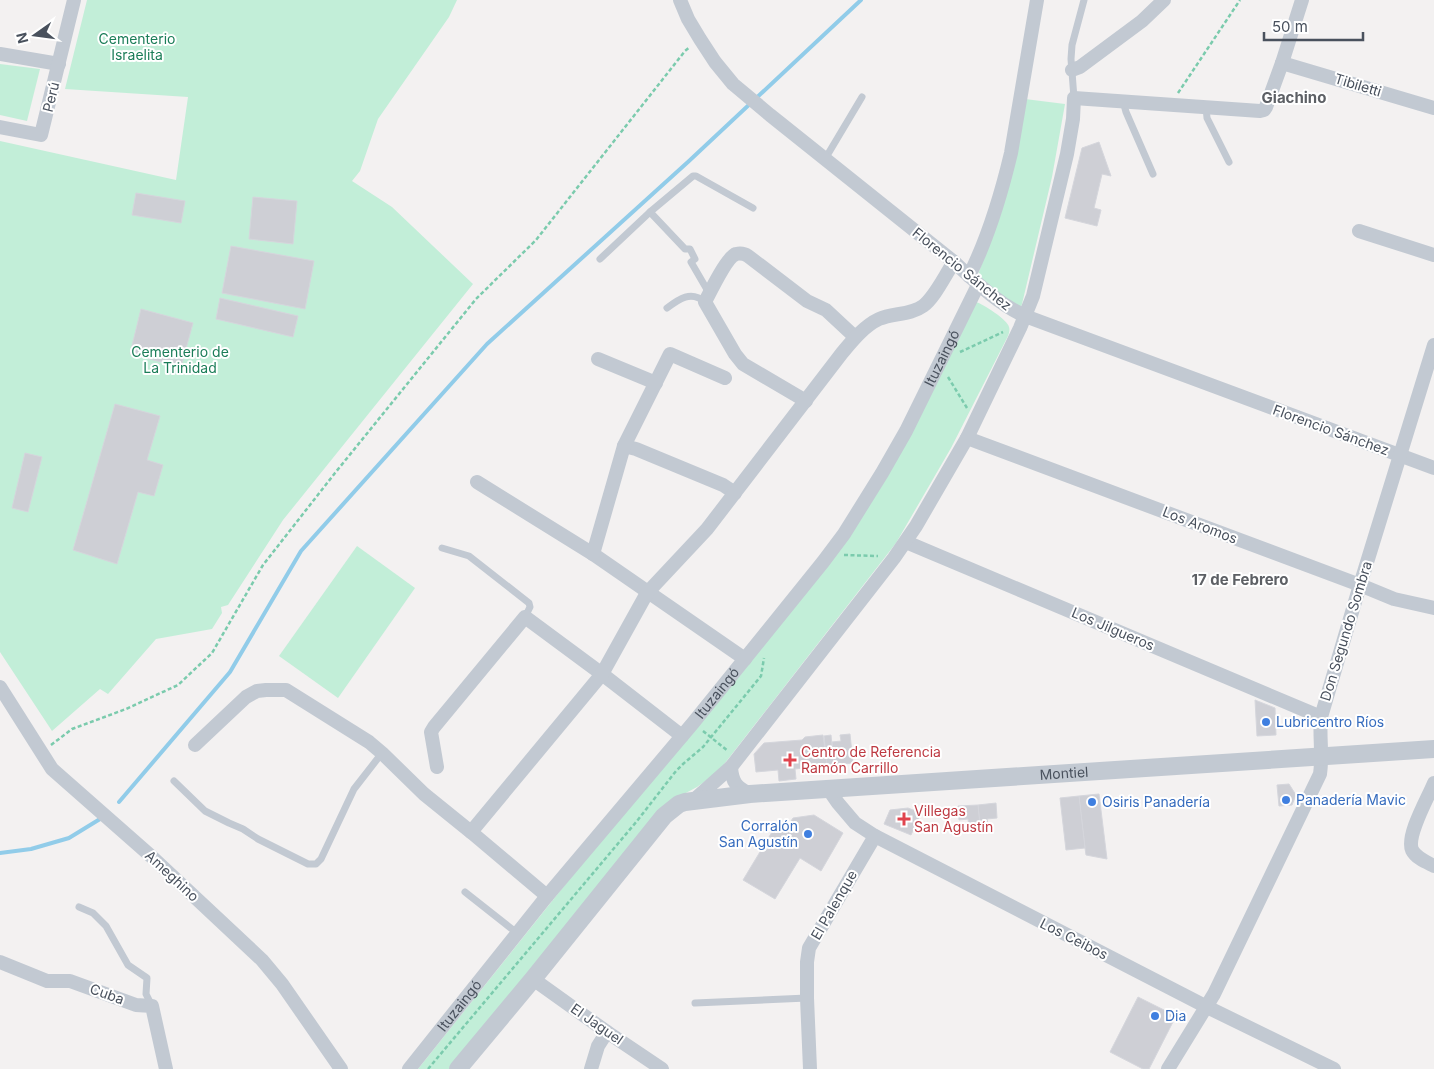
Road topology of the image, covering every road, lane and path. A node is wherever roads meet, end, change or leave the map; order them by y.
1 (74, 0) edge
2 (680, 0) edge
3 (1037, 0) edge
4 (1084, 0) edge
5 (1164, 0) edge
6 (1240, 0) edge
7 (1302, 0) edge
8 (700, 39) junction
9 (0, 54) edge
10 (1282, 63) junction
11 (59, 64) junction
12 (1072, 70) junction
13 (862, 97) dead end
14 (1074, 98) junction
15 (1123, 101) junction
16 (1170, 104) junction
17 (1206, 107) junction
18 (1434, 108) edge
19 (0, 127) edge
20 (825, 159) junction
21 (1229, 162) dead end
22 (1153, 174) dead end
23 (752, 208) dead end
24 (650, 212) junction
25 (1359, 231) dead end
26 (1434, 255) edge
27 (600, 259) dead end
28 (954, 262) junction
29 (973, 280) junction
30 (707, 298) junction
31 (667, 308) dead end
32 (1025, 316) junction
33 (855, 337) junction
34 (1434, 346) edge
35 (598, 359) dead end
36 (947, 376) dead end
37 (726, 378) dead end
38 (656, 383) junction
39 (806, 401) junction
40 (967, 408) dead end
41 (967, 438) junction
42 (624, 446) junction
43 (1400, 455) junction
44 (1434, 468) edge
45 (478, 482) dead end
46 (735, 493) junction
47 (906, 542) junction
48 (442, 548) dead end
49 (593, 554) junction
50 (842, 556) dead end
51 (878, 556) dead end
52 (1360, 584) junction
53 (647, 592) junction
54 (1434, 608) edge
55 (525, 617) junction
56 (745, 659) junction
57 (602, 674) junction
58 (0, 687) edge
59 (1321, 717) junction
60 (693, 723) junction
61 (682, 736) junction
62 (195, 745) dead end
63 (1434, 749) edge
64 (42, 752) junction
65 (382, 753) junction
66 (1321, 757) junction
67 (734, 762) junction
68 (437, 767) dead end
69 (174, 781) dead end
70 (1434, 783) edge
71 (829, 790) junction
72 (750, 794) junction
73 (694, 800) junction
74 (471, 832) junction
75 (875, 836) junction
76 (1434, 866) edge
77 (465, 892) dead end
78 (548, 896) junction
79 (79, 907) dead end
80 (518, 933) junction
81 (0, 962) edge
82 (533, 979) junction
83 (807, 998) junction
84 (695, 1003) dead end
85 (152, 1006) junction
86 (1207, 1007) junction
87 (607, 1032) junction
88 (166, 1069) edge
89 (341, 1069) edge
90 (409, 1069) edge
91 (458, 1069) edge
92 (591, 1069) edge
93 (662, 1069) edge
94 (810, 1069) edge
95 (1168, 1069) edge
96 (1334, 1069) edge

1 - 11 street, Perú
2 - 8 street, Florencio Sánchez
3 - 29 street, Ituzaingó
4 - 12 lane
5 - 12 street
6 - 16 path
7 - 10 street
8 - 20 street, Florencio Sánchez
8 - 64 path
9 - 11 street
10 - 17 street
10 - 18 street, Tibiletti
11 - 19 street, Perú
12 - 14 lane
13 - 20 lane
14 - 15 street
14 - 32 street
15 - 16 street
15 - 22 lane
16 - 17 street
17 - 21 lane
20 - 28 street, Florencio Sánchez
23 - 24 lane
24 - 27 lane
24 - 30 lane
25 - 26 street
28 - 29 street, Florencio Sánchez
28 - 33 street
29 - 32 street, Florencio Sánchez
29 - 56 street, Ituzaingó
30 - 31 lane
30 - 33 street
30 - 39 street
32 - 41 street
32 - 43 street, Florencio Sánchez
33 - 39 street
34 - 43 street, Don Segundo Sombra
35 - 38 street
36 - 40 path
37 - 38 street
38 - 42 street
39 - 46 street
41 - 47 street
41 - 52 street, Los Aromos
42 - 46 street
42 - 49 street
43 - 44 street, Florencio Sánchez
43 - 52 street, Don Segundo Sombra
45 - 49 street
46 - 53 street
47 - 59 street, Los Jilgueros
47 - 67 street
48 - 55 lane
49 - 53 street
50 - 51 path
52 - 54 street, Los Aromos
52 - 59 street, Don Segundo Sombra
53 - 56 street
53 - 57 street
55 - 57 street
55 - 68 street
56 - 60 street, Ituzaingó
57 - 61 street
57 - 74 street
58 - 64 street, Ameghino
59 - 66 street, Don Segundo Sombra
60 - 61 street, Ituzaingó
60 - 67 path
61 - 78 street, Ituzaingó
62 - 65 street
63 - 66 street, Montiel
64 - 89 street, Ameghino
65 - 69 lane
65 - 74 street
66 - 71 street, Montiel
66 - 86 street, Don Segundo Sombra
67 - 72 street
67 - 73 street
70 - 76 street
71 - 72 street, Montiel
71 - 75 street, Los Ceibos
72 - 73 street, Montiel
73 - 82 street
74 - 78 street
75 - 83 street, El Palenque
75 - 86 street, Los Ceibos
77 - 80 lane
78 - 80 street, Ituzaingó
79 - 85 lane
80 - 90 street, Ituzaingó
81 - 85 street, Cuba
82 - 87 street, El Jaguel
82 - 91 street
83 - 84 lane
83 - 94 street, El Palenque
85 - 88 street
86 - 95 street, Don Segundo Sombra
86 - 96 street, Los Ceibos
87 - 92 street
87 - 93 street, El Jaguel

